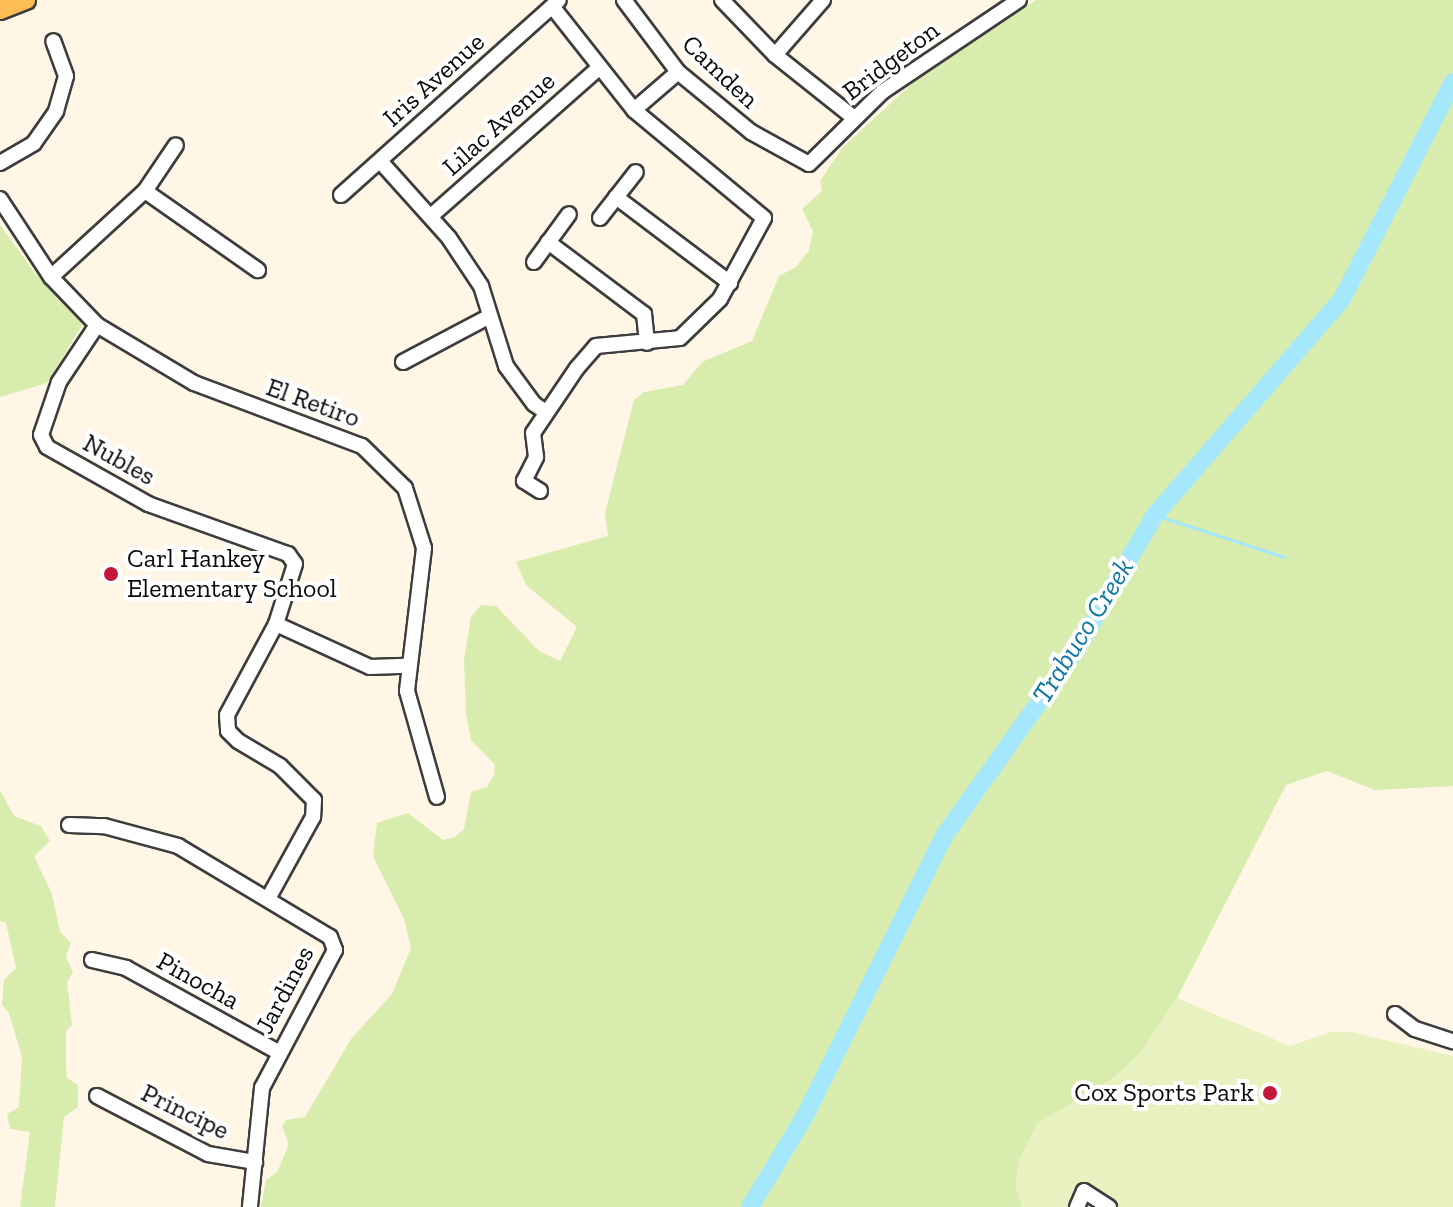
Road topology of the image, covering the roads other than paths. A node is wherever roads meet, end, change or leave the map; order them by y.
1 (26, 0) edge
2 (624, 0) edge
3 (722, 0) edge
4 (823, 0) edge
5 (1019, 0) edge
6 (555, 3) edge
7 (0, 10) edge
8 (53, 41) dead end
9 (775, 55) junction
10 (599, 68) junction
11 (678, 72) junction
12 (634, 110) junction
13 (853, 117) junction
14 (176, 145) dead end
15 (380, 161) junction
16 (0, 163) edge
17 (799, 163) joint
18 (636, 172) dead end
19 (145, 191) junction
20 (341, 195) dead end
21 (616, 197) junction
22 (0, 199) edge
23 (569, 214) dead end
24 (431, 216) junction
25 (600, 218) dead end
26 (548, 242) junction
27 (534, 262) dead end
28 (258, 270) dead end
29 (51, 277) junction
30 (730, 283) junction
31 (488, 317) junction
32 (97, 325) junction
33 (647, 343) junction
34 (403, 362) dead end
35 (546, 412) junction
36 (540, 491) dead end
37 (276, 624) junction
38 (406, 666) junction
39 (437, 797) dead end
40 (69, 825) dead end
41 (269, 897) junction
42 (92, 960) dead end
43 (1395, 1014) dead end
44 (1453, 1041) edge
45 (278, 1052) junction
46 (97, 1096) dead end
47 (255, 1162) junction
48 (250, 1207) edge
49 (1077, 1207) edge
50 (1109, 1207) edge

1 - 7 main road
2 - 11 street, Camden
3 - 9 street
4 - 9 street
5 - 13 street, Bridgeton
6 - 10 street
6 - 15 street, Iris Avenue
8 - 16 street
9 - 13 street
10 - 12 street
10 - 24 street, Lilac Avenue
11 - 12 street
11 - 17 street, Camden
12 - 30 street
13 - 17 street, Bridgeton
14 - 19 street
15 - 20 street, Iris Avenue
15 - 24 street
18 - 21 street
19 - 28 street
19 - 29 street
21 - 25 street
21 - 30 street
22 - 29 street, El Retiro
23 - 26 street
24 - 31 street
26 - 27 street
26 - 33 street
29 - 32 street, El Retiro
30 - 33 street
31 - 34 street
31 - 35 street
32 - 37 street, Nubles
32 - 38 street, El Retiro
33 - 35 street
35 - 36 street
37 - 38 street
37 - 41 street
38 - 39 street, El Retiro
40 - 41 street, Jardines
41 - 45 street, Jardines
42 - 45 street, Pinocha
43 - 44 street
45 - 47 street, Jardines
46 - 47 street, Principe
47 - 48 street, Jardines
49 - 50 street

